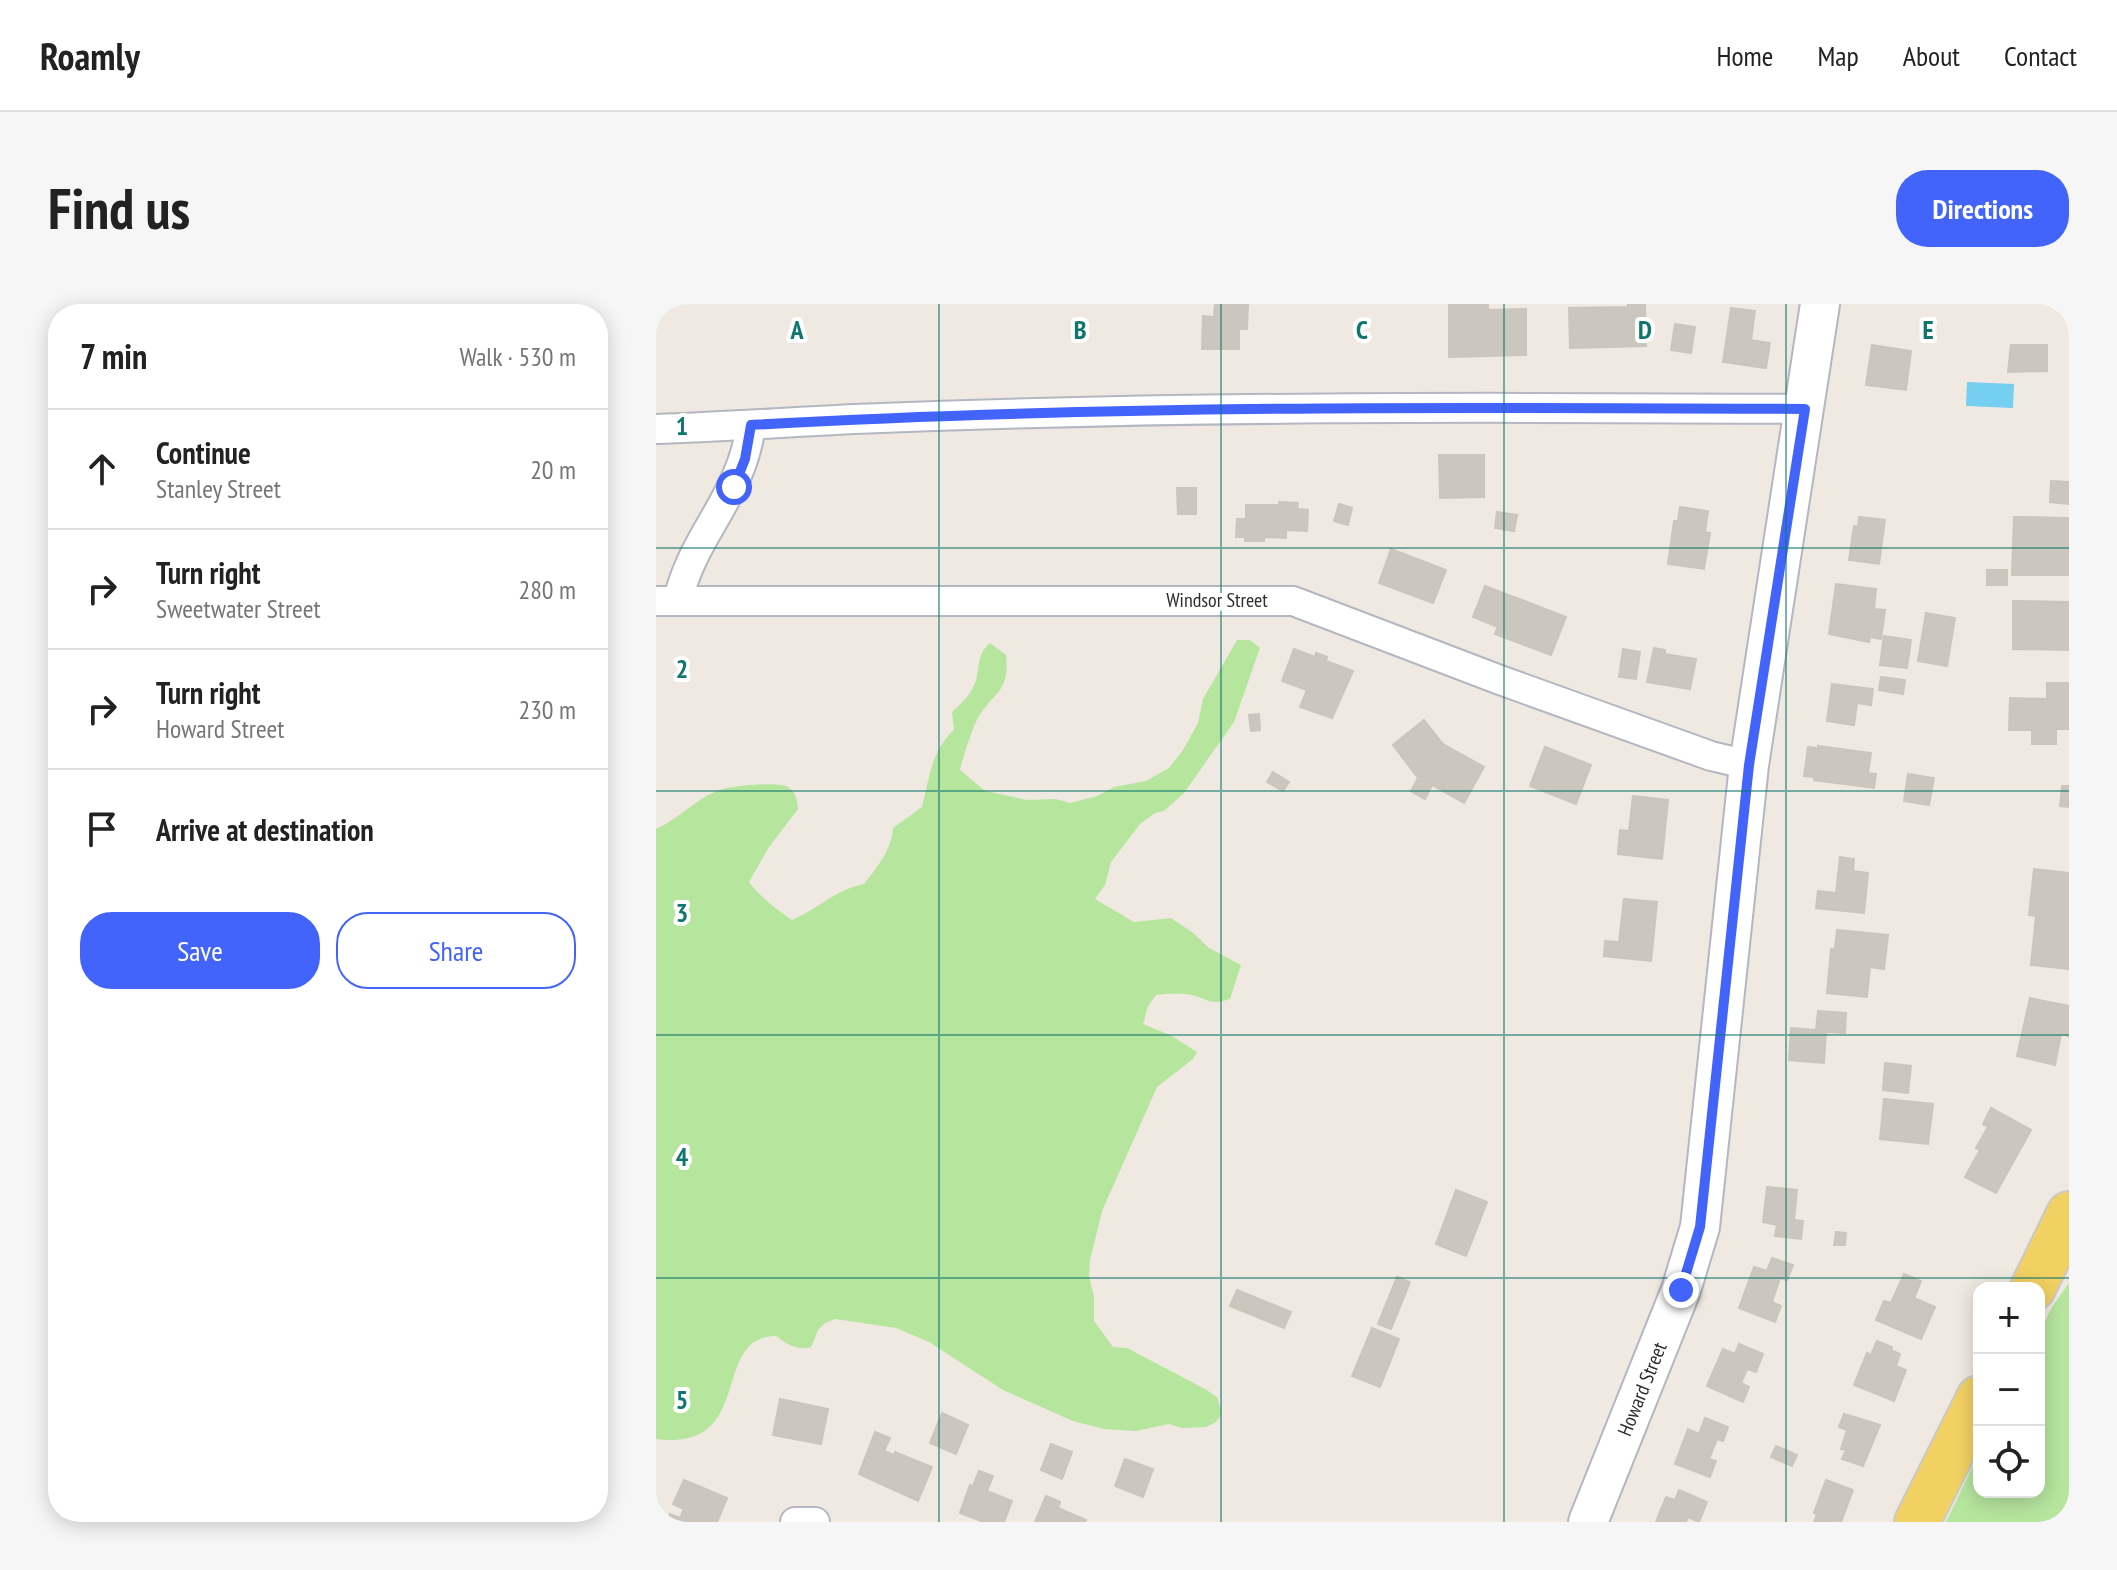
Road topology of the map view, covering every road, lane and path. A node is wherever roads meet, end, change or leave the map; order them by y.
1 (1820, 304) edge
2 (1805, 409) junction
3 (751, 425) junction
4 (656, 429) edge
5 (667, 600) edge
6 (1749, 765) junction
7 (2069, 1214) edge
8 (2036, 1282) edge
9 (1973, 1410) edge
10 (795, 1522) edge
11 (815, 1522) edge
12 (1588, 1522) edge
13 (1917, 1522) edge

1 - 2 street, Howard Street
2 - 3 street
2 - 6 street, Howard Street
3 - 4 street
3 - 5 street
5 - 6 street, Windsor Street
6 - 12 street, Howard Street
7 - 8 main road
9 - 13 main road
10 - 11 street

